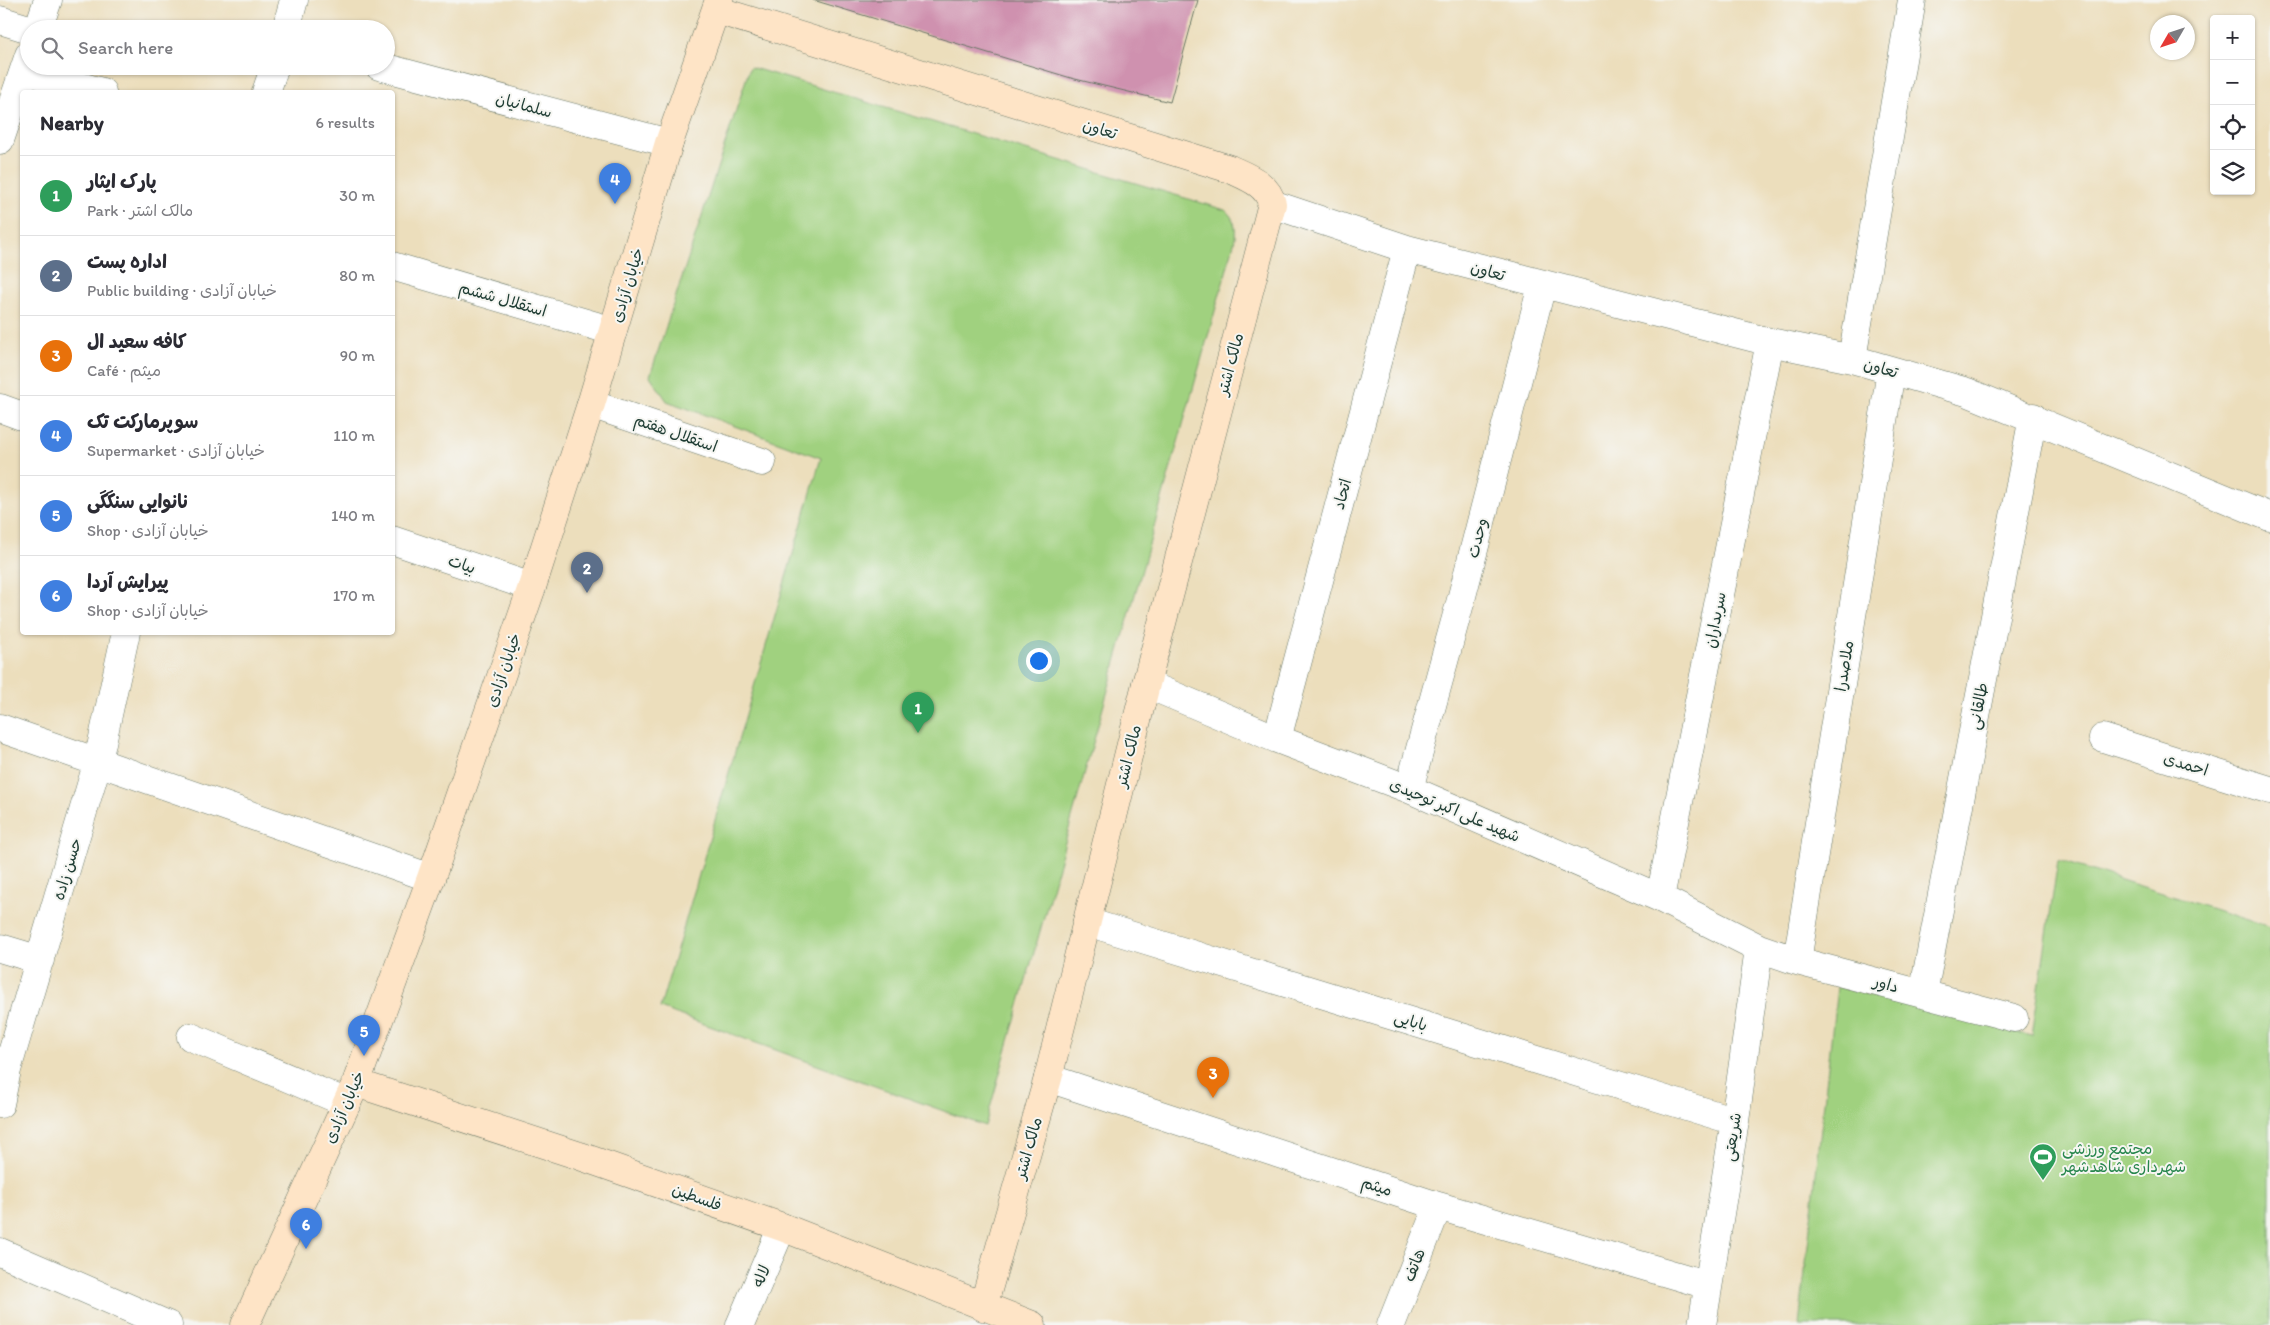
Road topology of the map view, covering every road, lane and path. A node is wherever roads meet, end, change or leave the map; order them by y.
1 (48, 0) edge
2 (294, 0) edge
3 (1912, 0) edge
4 (718, 5) edge
5 (0, 20) edge
6 (41, 20) edge
7 (288, 20) edge
8 (20, 26) edge
9 (395, 70) edge
10 (22, 75) edge
11 (57, 75) edge
12 (272, 75) edge
13 (97, 90) edge
14 (267, 90) edge
15 (0, 140) edge
16 (669, 143) junction
17 (1272, 204) junction
18 (1406, 249) junction
19 (395, 267) edge
20 (1542, 285) junction
21 (612, 331) junction
22 (1770, 342) junction
23 (1852, 359) junction
24 (1891, 371) junction
25 (591, 404) junction
26 (0, 408) edge
27 (20, 415) edge
28 (2033, 417) junction
29 (762, 462) dead end
30 (2270, 517) edge
31 (395, 541) edge
32 (532, 587) junction
33 (125, 635) edge
34 (1146, 684) junction
35 (0, 728) edge
36 (2103, 738) dead end
37 (1277, 739) junction
38 (98, 761) junction
39 (1409, 789) junction
40 (2270, 790) edge
41 (431, 878) junction
42 (1660, 898) junction
43 (1087, 922) junction
44 (0, 948) edge
45 (1759, 948) junction
46 (40, 960) junction
47 (1797, 961) junction
48 (1923, 994) junction
49 (2014, 1018) dead end
50 (190, 1036) dead end
51 (1048, 1078) junction
52 (351, 1093) junction
53 (0, 1104) edge
54 (1734, 1121) junction
55 (1438, 1206) junction
56 (782, 1227) junction
57 (0, 1252) edge
58 (1708, 1285) junction
59 (983, 1307) junction
60 (168, 1325) edge
61 (245, 1325) edge
62 (740, 1325) edge
63 (1032, 1325) edge
64 (1391, 1325) edge
65 (1702, 1325) edge

1 - 6 street
2 - 7 street
3 - 23 street
4 - 16 street, خیابان آزادی
4 - 17 street, تعاون
5 - 8 street
9 - 16 street, سلمانیان
10 - 15 street
11 - 13 street
12 - 14 street
16 - 21 street, خیابان آزادی
17 - 18 street, تعاون
17 - 34 street, مالک اشتر
18 - 20 street, تعاون
18 - 37 street, اتحاد
19 - 21 street, استقلال ششم
20 - 22 street, تعاون
20 - 39 street, وحدت
21 - 25 street, خیابان آزادی
22 - 23 street, تعاون
22 - 42 street, سربداران
23 - 24 street, تعاون
24 - 28 street, تعاون
24 - 47 street, ملاصدرا
25 - 29 street, استقلال هفتم
25 - 32 street, خیابان آزادی
26 - 27 street
28 - 30 street, تعاون
28 - 48 street, طالقانی
31 - 32 street, بیات
32 - 41 street, خیابان آزادی
33 - 38 street, حسن زاده
34 - 37 street, شهید علی اکبر توحیدی
34 - 43 street, مالک اشتر
35 - 38 street
36 - 40 street, احمدی
37 - 39 street, شهید علی اکبر توحیدی
38 - 41 street
38 - 46 street, حسن زاده
39 - 42 street, شهید علی اکبر توحیدی
41 - 52 street, خیابان آزادی
42 - 45 street, شهید علی اکبر توحیدی
43 - 51 street, مالک اشتر
43 - 54 street, بابایی
44 - 46 street
45 - 47 street, داور
45 - 54 street, شریعتی
46 - 53 street, حسن زاده
47 - 48 street, داور
48 - 49 street, داور
50 - 52 street
51 - 55 street, میثم
51 - 59 street, مالک اشتر
52 - 56 street, فلسطین
52 - 61 street, خیابان آزادی
54 - 58 street, شریعتی
55 - 58 street, میثم
55 - 64 street, هاتف
56 - 59 street, فلسطین
56 - 62 street, لاله
57 - 60 street
58 - 65 street, شریعتی
59 - 63 street, فلسطین

